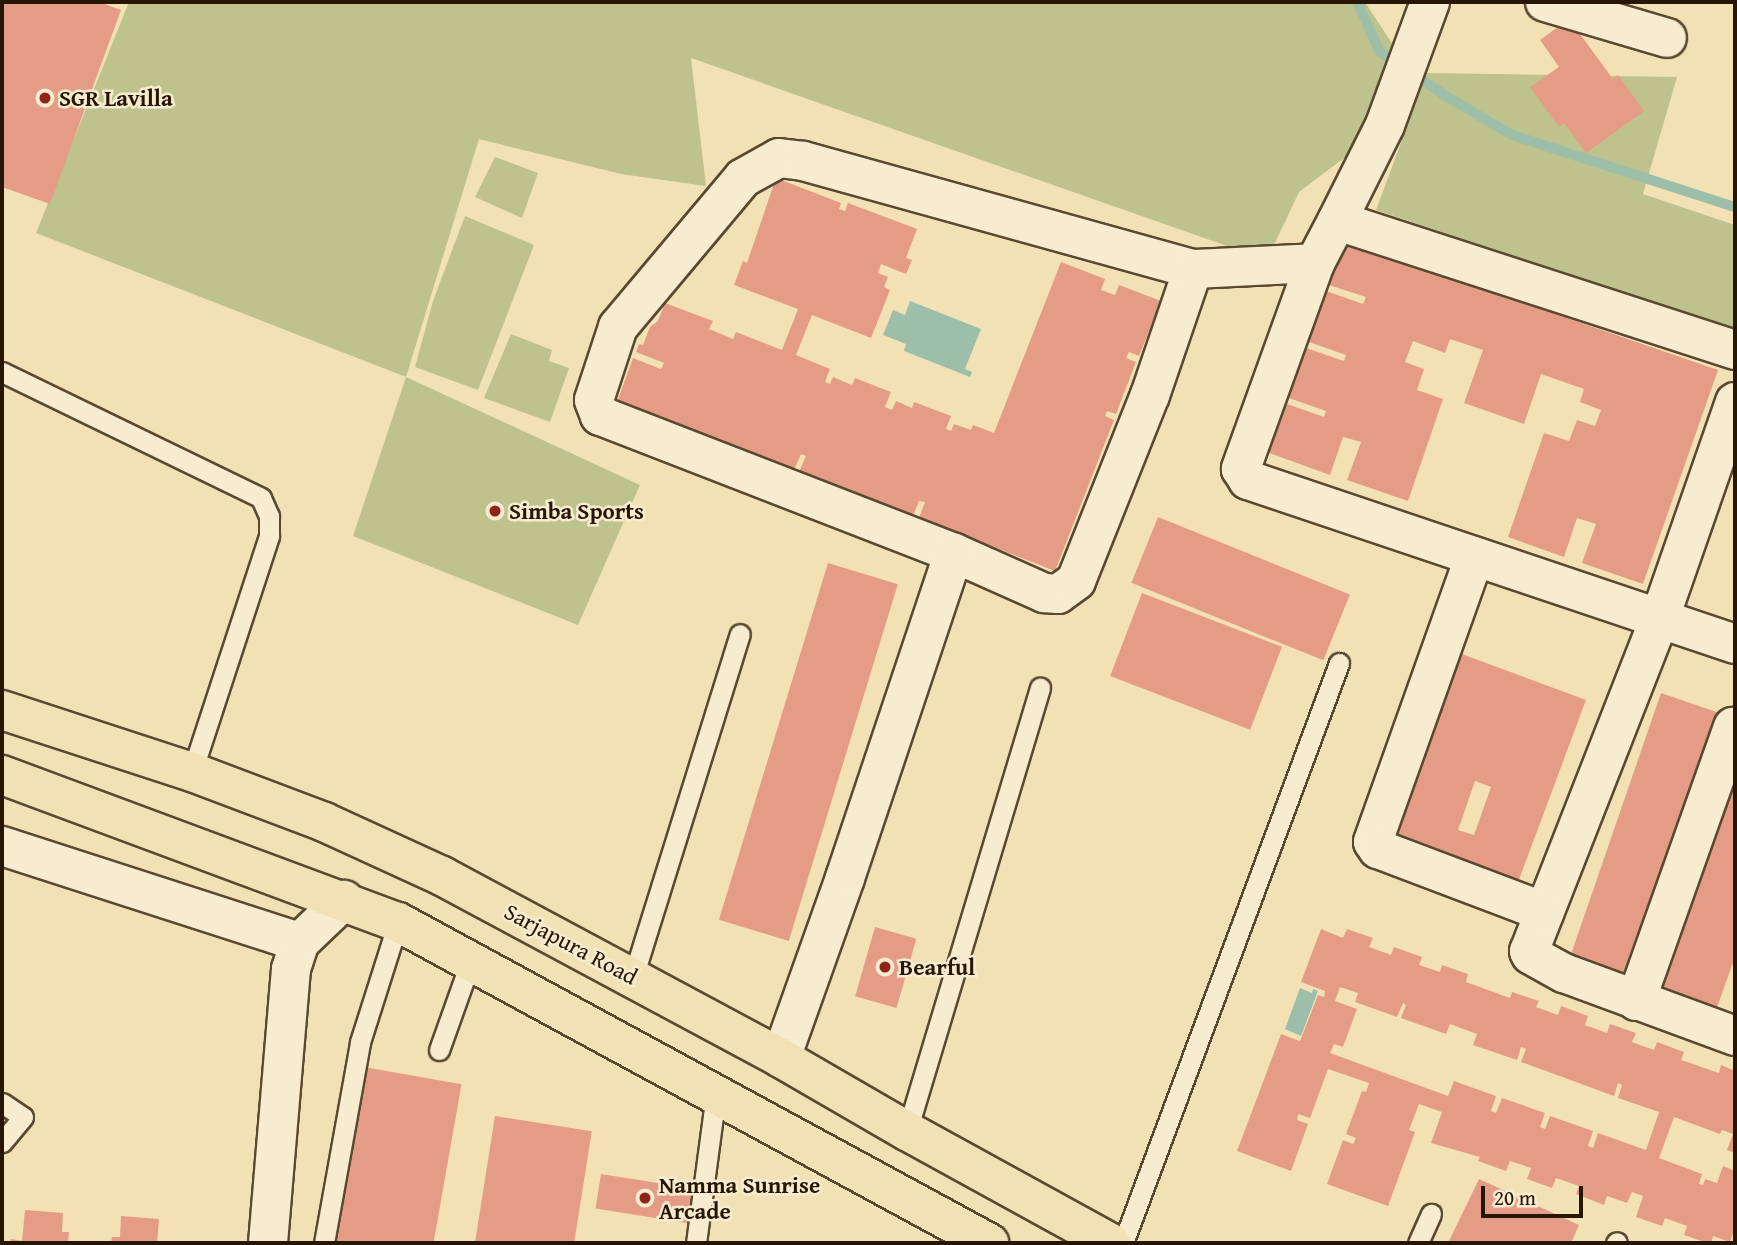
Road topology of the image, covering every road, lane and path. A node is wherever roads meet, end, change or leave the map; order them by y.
1 (1430, 2) edge
2 (1545, 2) edge
3 (1667, 38) dead end
4 (1337, 222) junction
5 (1315, 263) junction
6 (1193, 269) junction
7 (1735, 350) edge
8 (2, 372) edge
9 (1735, 402) edge
10 (954, 552) junction
11 (1474, 558) junction
12 (1659, 620) junction
13 (740, 634) dead end
14 (1734, 639) edge
15 (1339, 663) dead end
16 (1040, 687) dead end
17 (2, 710) edge
18 (1733, 727) dead end
19 (192, 772) junction
20 (2, 775) edge
21 (2, 846) edge
22 (344, 901) junction
23 (1545, 912) junction
24 (398, 922) junction
25 (300, 942) junction
26 (471, 960) junction
27 (633, 976) junction
28 (1636, 1001) junction
29 (1735, 1036) edge
30 (439, 1050) dead end
31 (781, 1058) junction
32 (716, 1094) junction
33 (2, 1103) edge
34 (907, 1131) junction
35 (2, 1142) edge
36 (1431, 1214) dead end
37 (953, 1234) edge
38 (268, 1243) edge
39 (324, 1243) edge
40 (696, 1243) edge
41 (989, 1243) edge
42 (1111, 1243) edge
43 (1124, 1243) edge
44 (1418, 1243) edge

1 - 4 street
2 - 3 street
4 - 5 street
4 - 7 street
5 - 6 street
5 - 11 street
6 - 10 street
6 - 10 street
8 - 19 lane
9 - 12 street
10 - 31 street
11 - 12 street
11 - 23 street
12 - 14 street
12 - 23 street
13 - 27 lane
15 - 43 lane
16 - 34 lane
17 - 19 main road, Sarjapura Road
18 - 28 street
19 - 27 main road, Sarjapura Road
20 - 22 main road
21 - 25 street
22 - 24 main road
22 - 25 street
23 - 28 street
24 - 26 main road
24 - 39 lane
25 - 38 street
26 - 30 lane
26 - 32 main road
27 - 31 main road, Sarjapura Road
28 - 29 street
31 - 34 main road, Sarjapura Road
32 - 37 main road
32 - 40 lane
33 - 35 lane
34 - 42 main road, Sarjapura Road
36 - 44 lane
37 - 41 main road

